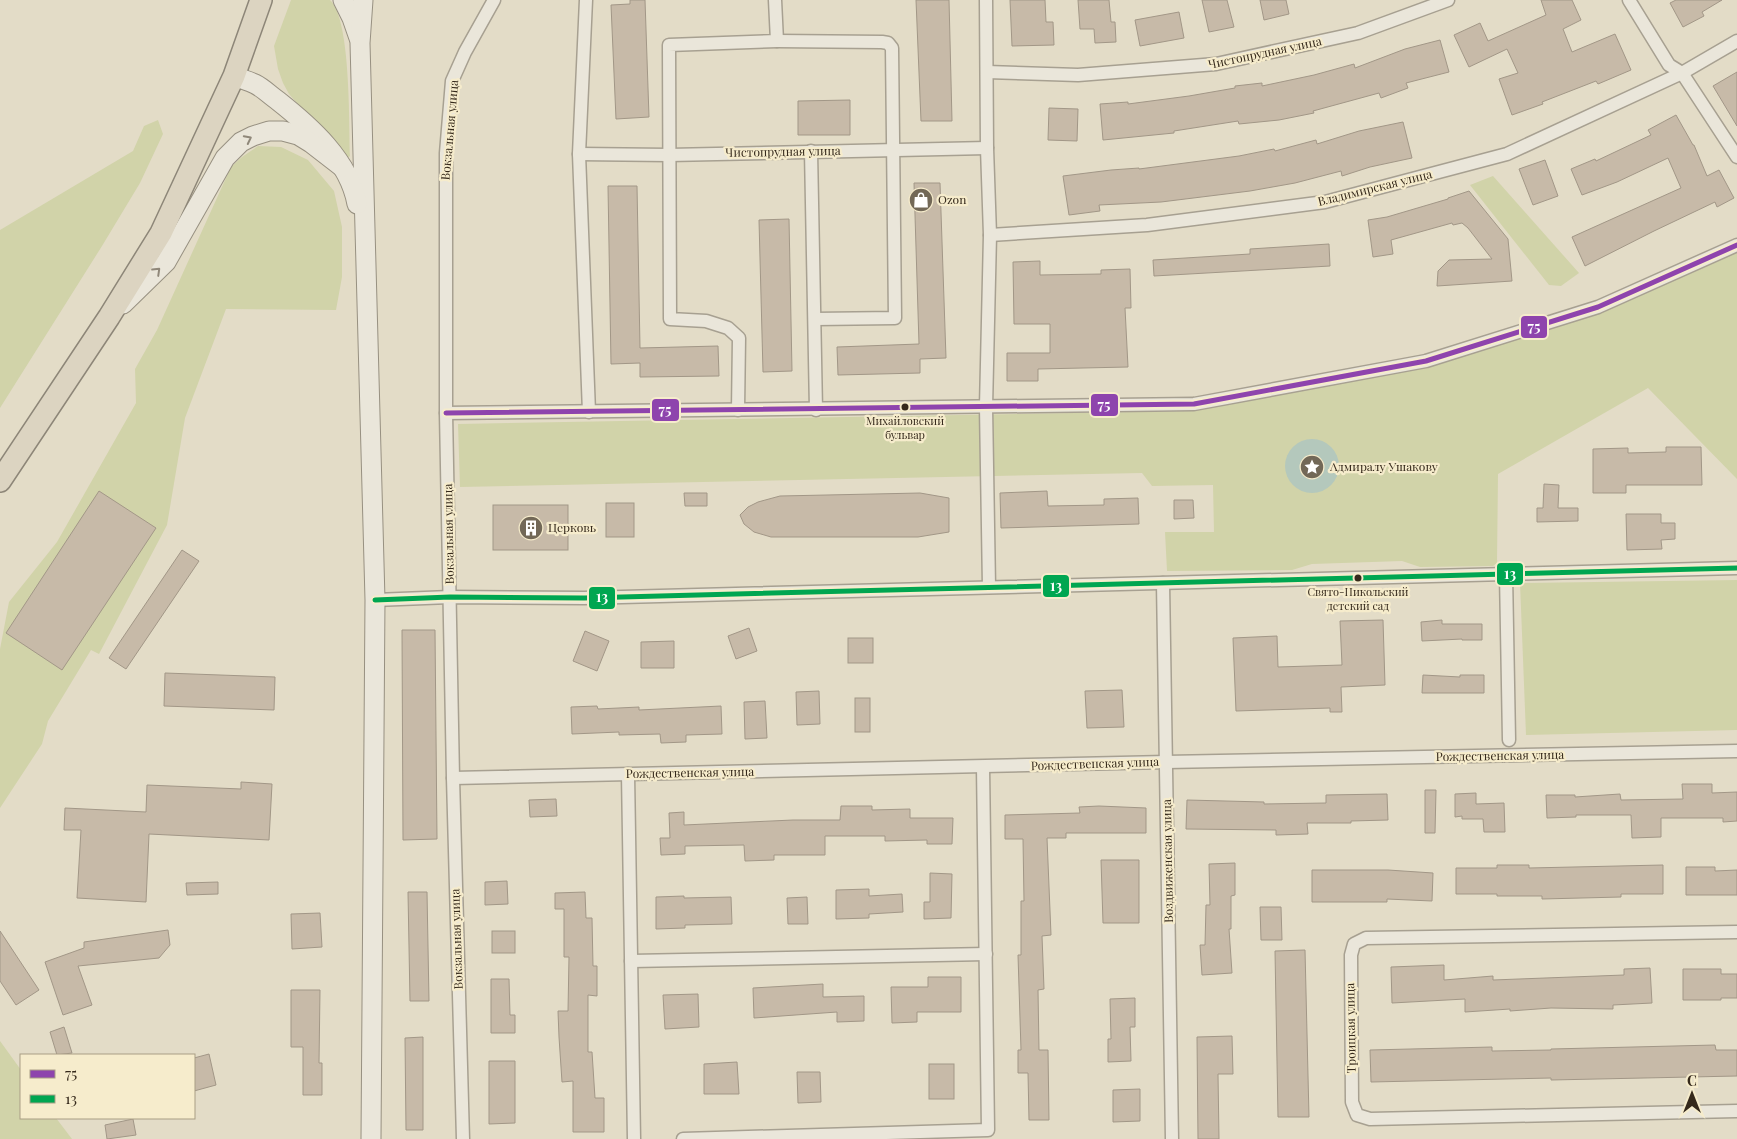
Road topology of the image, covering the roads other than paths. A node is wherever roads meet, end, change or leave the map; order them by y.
1 (261, 0) edge
2 (343, 0) edge
3 (363, 0) edge
4 (494, 0) edge
5 (586, 0) edge
6 (775, 0) edge
7 (986, 0) edge
8 (1448, 0) edge
9 (1629, 0) edge
10 (777, 41) junction
11 (1737, 41) edge
12 (360, 43) junction
13 (987, 72) junction
14 (1682, 73) junction
15 (234, 76) junction
16 (987, 148) junction
17 (894, 149) junction
18 (811, 151) junction
19 (579, 154) junction
20 (669, 155) junction
21 (1737, 157) edge
22 (342, 167) junction
23 (990, 235) junction
24 (1737, 244) edge
25 (365, 254) junction
26 (109, 317) junction
27 (815, 319) junction
28 (986, 408) junction
29 (738, 410) junction
30 (816, 410) junction
31 (589, 412) junction
32 (446, 413) junction
33 (0, 481) edge
34 (1737, 568) edge
35 (1506, 574) junction
36 (1163, 583) junction
37 (990, 587) junction
38 (450, 597) junction
39 (375, 600) junction
40 (1509, 740) dead end
41 (1737, 751) edge
42 (1166, 762) junction
43 (983, 767) junction
44 (628, 774) junction
45 (453, 778) junction
46 (1737, 932) edge
47 (986, 954) junction
48 (631, 962) junction
49 (1737, 1111) edge
50 (371, 1139) edge
51 (463, 1139) edge
52 (634, 1139) edge
53 (682, 1139) edge
54 (1172, 1139) edge

1 - 15 highway
2 - 12 main road
3 - 12 main road
4 - 32 street, Вокзальная улица
5 - 19 street
6 - 10 street
7 - 13 street
8 - 13 street, Чистопрудная улица
9 - 14 street
10 - 17 street
10 - 20 street
11 - 14 street, Владимирская улица
12 - 25 main road
13 - 16 street
14 - 21 street
14 - 23 street, Владимирская улица
15 - 22 main road
15 - 26 highway
16 - 17 street, Чистопрудная улица
16 - 23 street
17 - 18 street, Чистопрудная улица
17 - 27 street
18 - 20 street, Чистопрудная улица
18 - 27 street
19 - 20 street, Чистопрудная улица
19 - 31 street
20 - 29 street
22 - 25 main road
26 -> 22 main road
23 - 28 street
24 - 28 street
25 - 39 main road
26 - 33 highway
27 - 30 street
28 - 30 street
28 - 37 street
29 - 30 street
29 - 31 street
31 - 32 street
32 - 38 street, Вокзальная улица
34 - 35 street
35 - 36 street
35 - 40 street
36 - 37 street
36 - 42 street, Воздвиженская улица
37 - 38 street
38 - 39 street
38 - 45 street, Вокзальная улица
39 - 50 main road
41 - 42 street, Рождественская улица
42 - 43 street, Рождественская улица
42 - 54 street, Воздвиженская улица
43 - 44 street, Рождественская улица
43 - 47 street
44 - 45 street, Рождественская улица
44 - 48 street
45 - 51 street, Вокзальная улица
46 - 49 street, Троицкая улица
47 - 48 street
47 - 53 street
48 - 52 street

